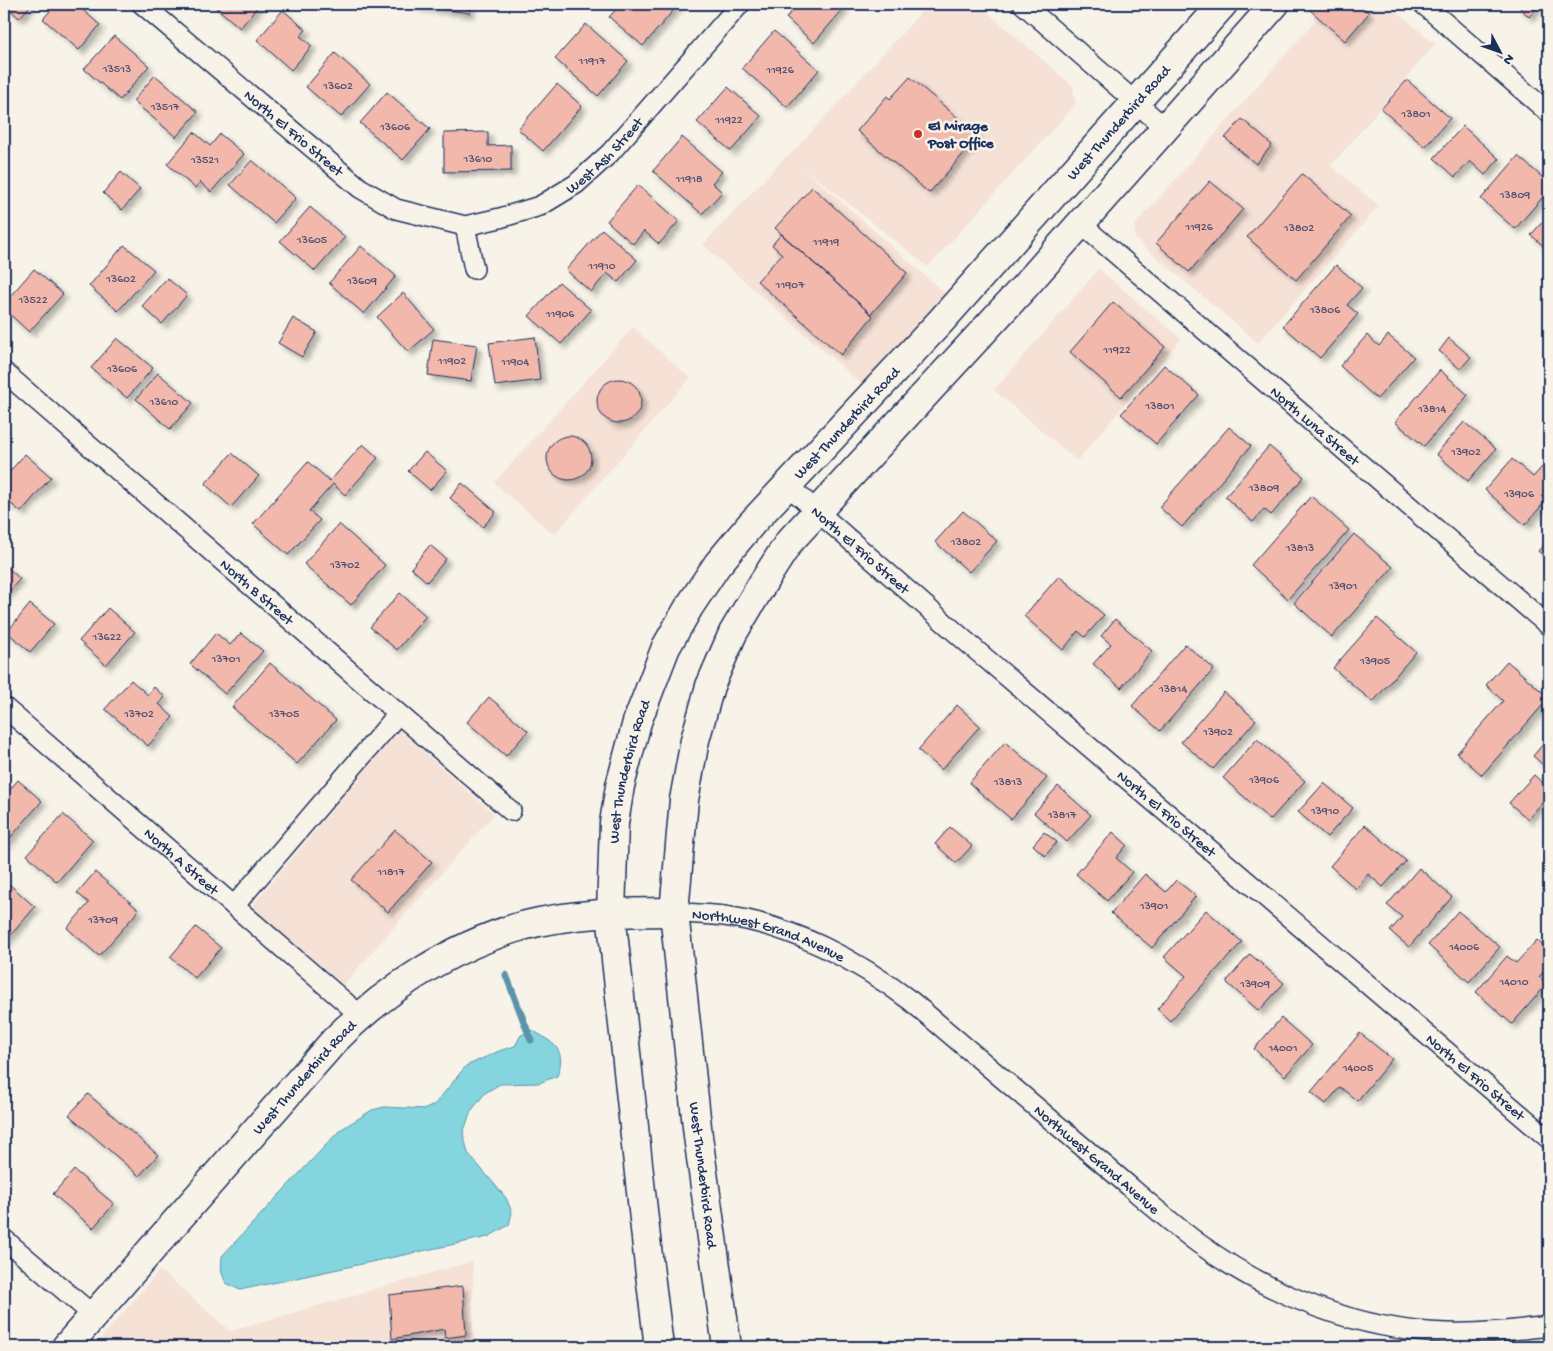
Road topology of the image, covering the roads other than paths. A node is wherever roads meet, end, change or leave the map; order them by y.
1 (142, 4) edge
2 (740, 4) edge
3 (1023, 4) edge
4 (1223, 4) edge
5 (1275, 4) edge
6 (1423, 4) edge
7 (1136, 102) junction
8 (1549, 113) edge
9 (1165, 128) junction
10 (1080, 224) junction
11 (465, 226) junction
12 (474, 269) dead end
13 (4, 372) edge
14 (787, 486) junction
15 (816, 511) junction
16 (1549, 626) edge
17 (4, 707) edge
18 (398, 714) junction
19 (511, 811) dead end
20 (234, 906) junction
21 (674, 912) junction
22 (611, 913) junction
23 (360, 1015) junction
24 (1549, 1139) edge
25 (4, 1239) edge
26 (93, 1315) junction
27 (1549, 1326) edge
28 (66, 1347) edge
29 (659, 1347) edge
30 (727, 1347) edge

1 - 11 street, North El Frio Street
2 - 11 street, West Ash Street
3 - 7 street
4 - 7 main road, West Thunderbird Road
5 - 9 main road, West Thunderbird Road
6 - 8 street
7 - 9 street
7 - 14 main road, West Thunderbird Road
9 - 10 main road, West Thunderbird Road
10 - 15 main road, West Thunderbird Road
10 - 16 street, North Luna Street
11 - 12 street
13 - 18 street, North B Street
14 - 15 street, North El Frio Street
14 - 22 main road, West Thunderbird Road
15 - 21 main road, West Thunderbird Road
15 - 24 street, North El Frio Street
17 - 20 street, North A Street
18 - 19 street, North B Street
18 - 20 street
20 - 23 street, North A Street
21 - 22 main road, West Thunderbird Road
21 - 27 street, Northwest Grand Avenue
21 - 30 main road, West Thunderbird Road
22 - 23 main road, West Thunderbird Road
22 - 29 main road, West Thunderbird Road
23 - 26 main road, West Thunderbird Road
25 - 26 street
26 - 28 main road, West Thunderbird Road

